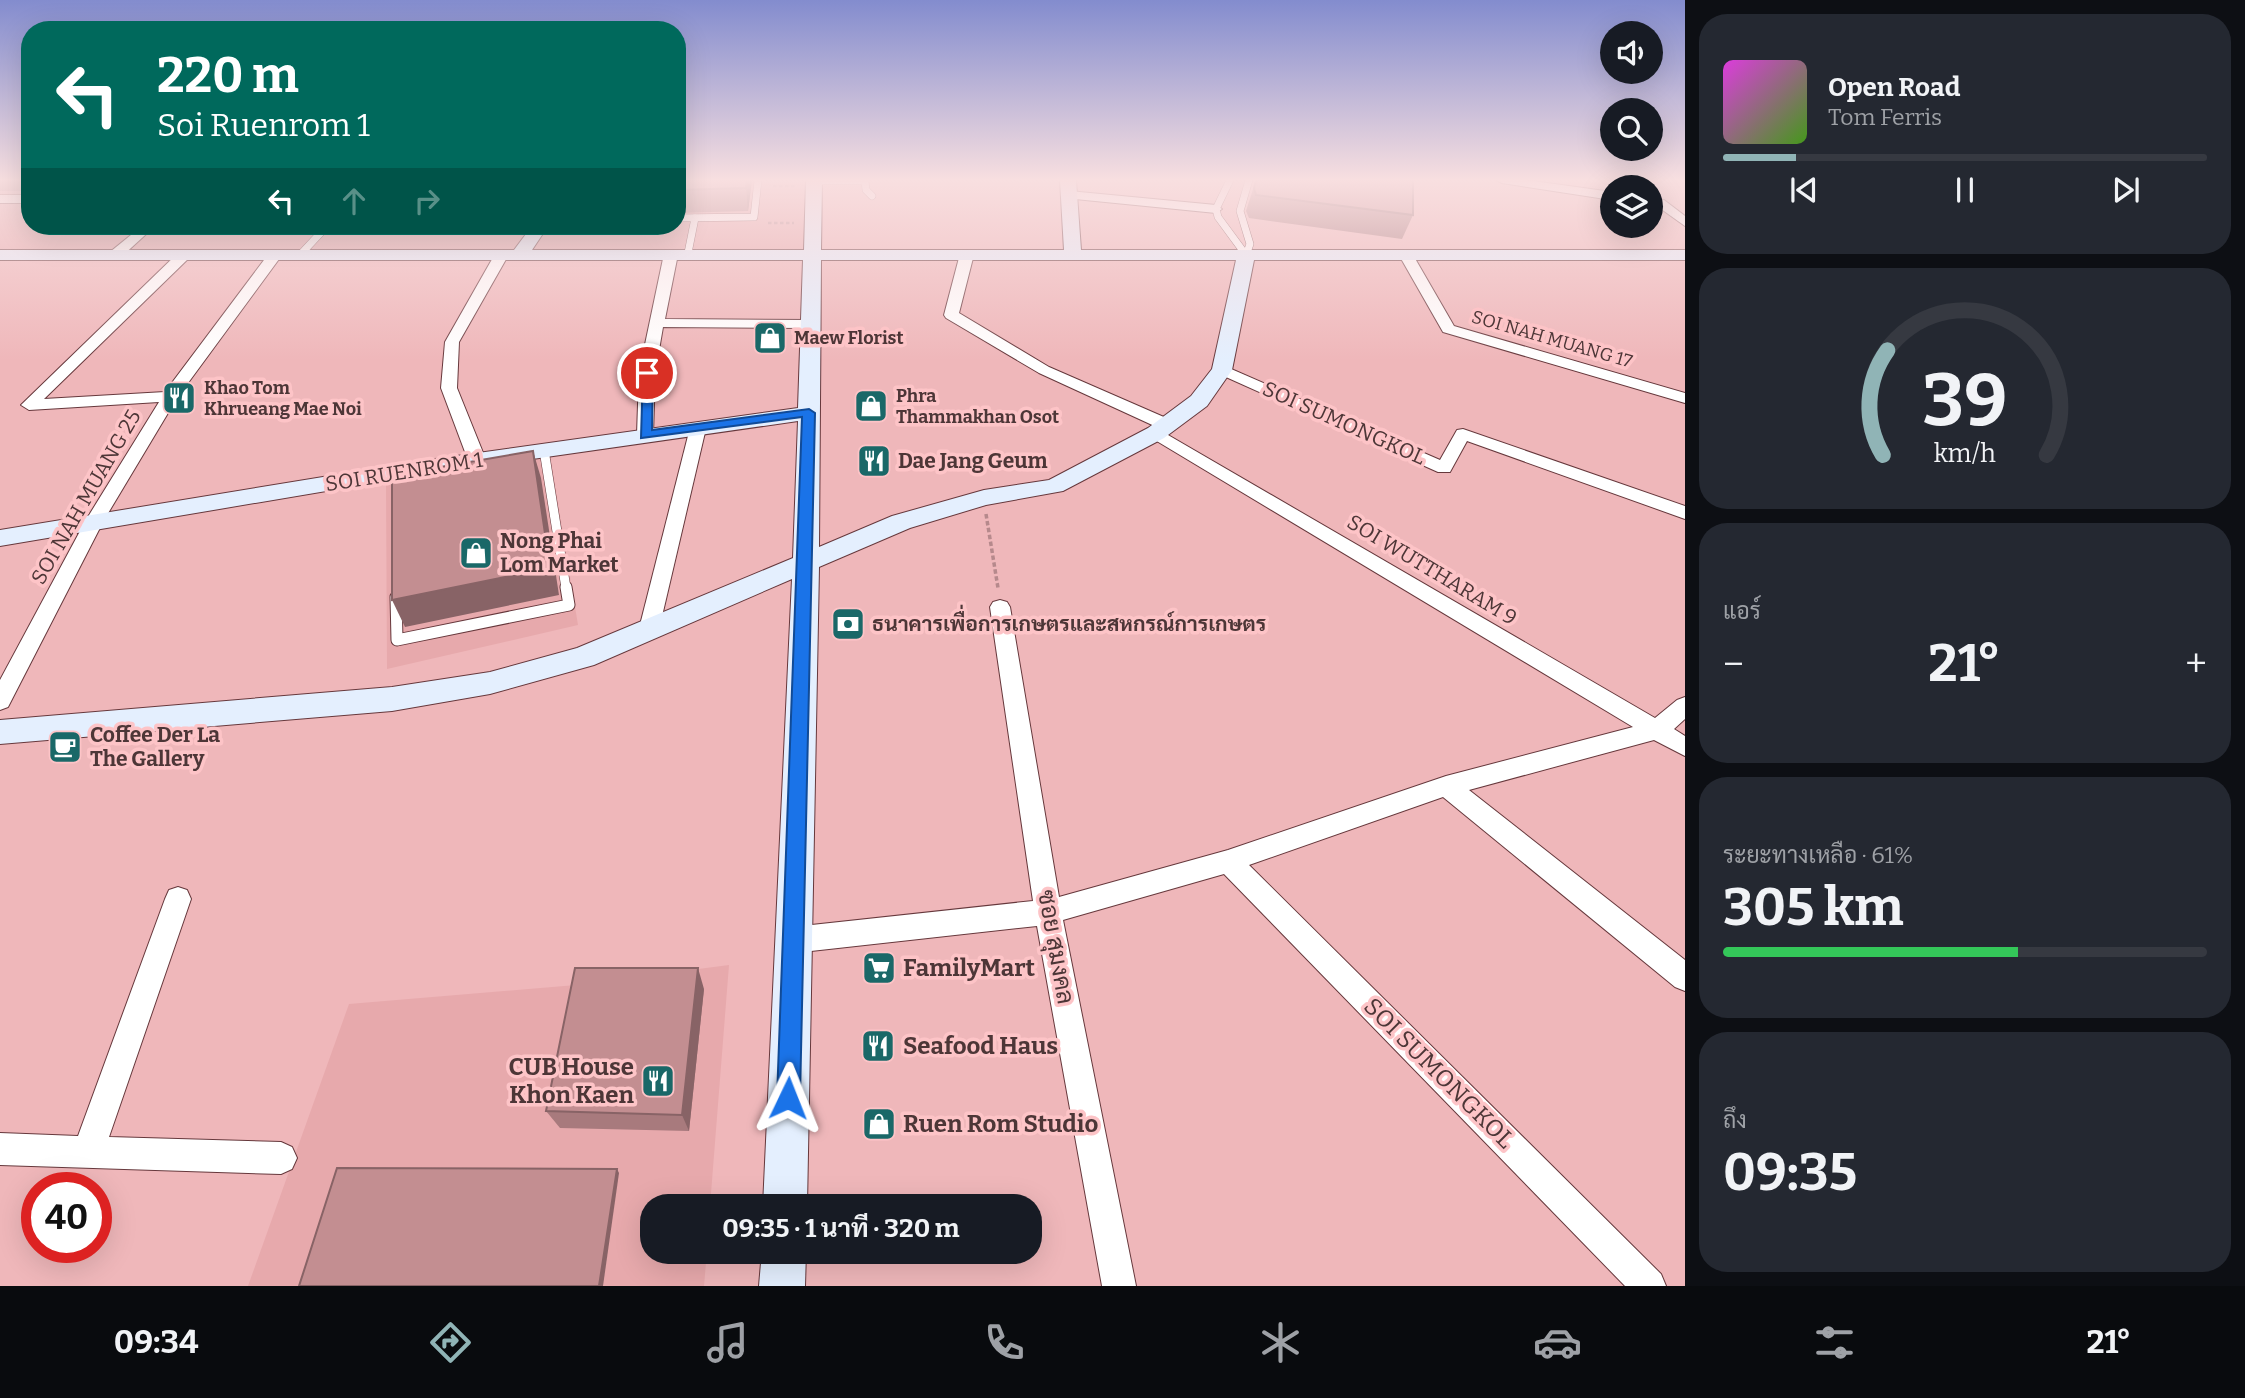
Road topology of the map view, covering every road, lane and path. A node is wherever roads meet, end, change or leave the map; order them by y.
1 (133, 240) edge
2 (314, 240) edge
3 (525, 240) edge
4 (686, 240) edge
5 (813, 240) edge
6 (1072, 240) edge
7 (1235, 240) edge
8 (1249, 240) edge
9 (680, 253) junction
10 (0, 254) edge
11 (511, 254) junction
12 (813, 254) junction
13 (967, 254) junction
14 (116, 255) junction
15 (184, 255) junction
16 (275, 255) junction
17 (300, 255) junction
18 (1073, 255) junction
19 (1246, 255) junction
20 (1406, 255) junction
21 (1685, 255) edge
22 (659, 323) junction
23 (811, 324) junction
24 (1222, 370) junction
25 (170, 397) junction
26 (1685, 398) edge
27 (809, 413) junction
28 (698, 428) junction
29 (1162, 429) junction
30 (645, 435) junction
31 (544, 450) junction
32 (477, 460) junction
33 (984, 498) junction
34 (1685, 513) edge
35 (95, 520) junction
36 (0, 538) edge
37 (806, 561) junction
38 (396, 585) edge
39 (1000, 607) joint
40 (649, 629) junction
41 (0, 701) edge
42 (1685, 706) edge
43 (1657, 730) junction
44 (0, 733) edge
45 (1685, 747) edge
46 (1446, 786) junction
47 (1228, 861) junction
48 (178, 899) dead end
49 (1048, 912) junction
50 (793, 940) junction
51 (1685, 977) edge
52 (0, 1149) edge
53 (88, 1151) junction
54 (281, 1158) dead end
55 (785, 1194) edge
56 (783, 1264) edge
57 (782, 1286) edge
58 (1119, 1286) edge
59 (1649, 1286) edge

1 - 14 street
2 - 17 lane
3 - 11 street
4 - 9 lane
5 - 12 street
6 - 18 street
7 - 19 lane
8 - 19 lane
9 - 11 street
9 - 12 street
9 - 22 street
10 - 14 street
11 - 17 street
11 - 32 street
12 - 13 street
12 - 23 street
13 - 18 street
13 - 29 street, SOI WUTTHARAM 9
14 - 15 street
15 - 16 street
15 - 25 street
16 - 17 street
16 - 25 street, SOI NAH MUANG 25
18 - 19 street
19 - 20 street
19 - 24 street
20 - 21 street
20 - 26 street, SOI NAH MUANG 17
22 - 23 street
22 - 30 street
23 - 27 street
24 - 29 street
24 - 34 street, SOI SUMONGKOL
25 - 35 street, SOI NAH MUANG 25
27 - 28 street, SOI RUENROM 1
27 - 37 street
28 - 30 street, SOI RUENROM 1
28 - 40 street
29 - 33 street
29 - 43 street, SOI WUTTHARAM 9
30 - 31 street, SOI RUENROM 1
31 - 32 street, SOI RUENROM 1
31 - 38 lane
32 - 35 street, SOI RUENROM 1
33 - 37 street
33 - 39 path
35 - 36 street, SOI RUENROM 1
35 - 41 street, SOI NAH MUANG 25
37 - 40 street
37 - 50 street
39 - 49 street, ซอย สุมงคล
40 - 44 street
42 - 43 street
43 - 45 street, SOI WUTTHARAM 9
43 - 46 street
46 - 47 street
46 - 51 street
47 - 49 street
47 - 59 street, SOI SUMONGKOL
48 - 53 street
49 - 50 street
49 - 58 street, ซอย สุมงคล
50 - 55 street
52 - 53 street
53 - 54 street
56 - 57 street

